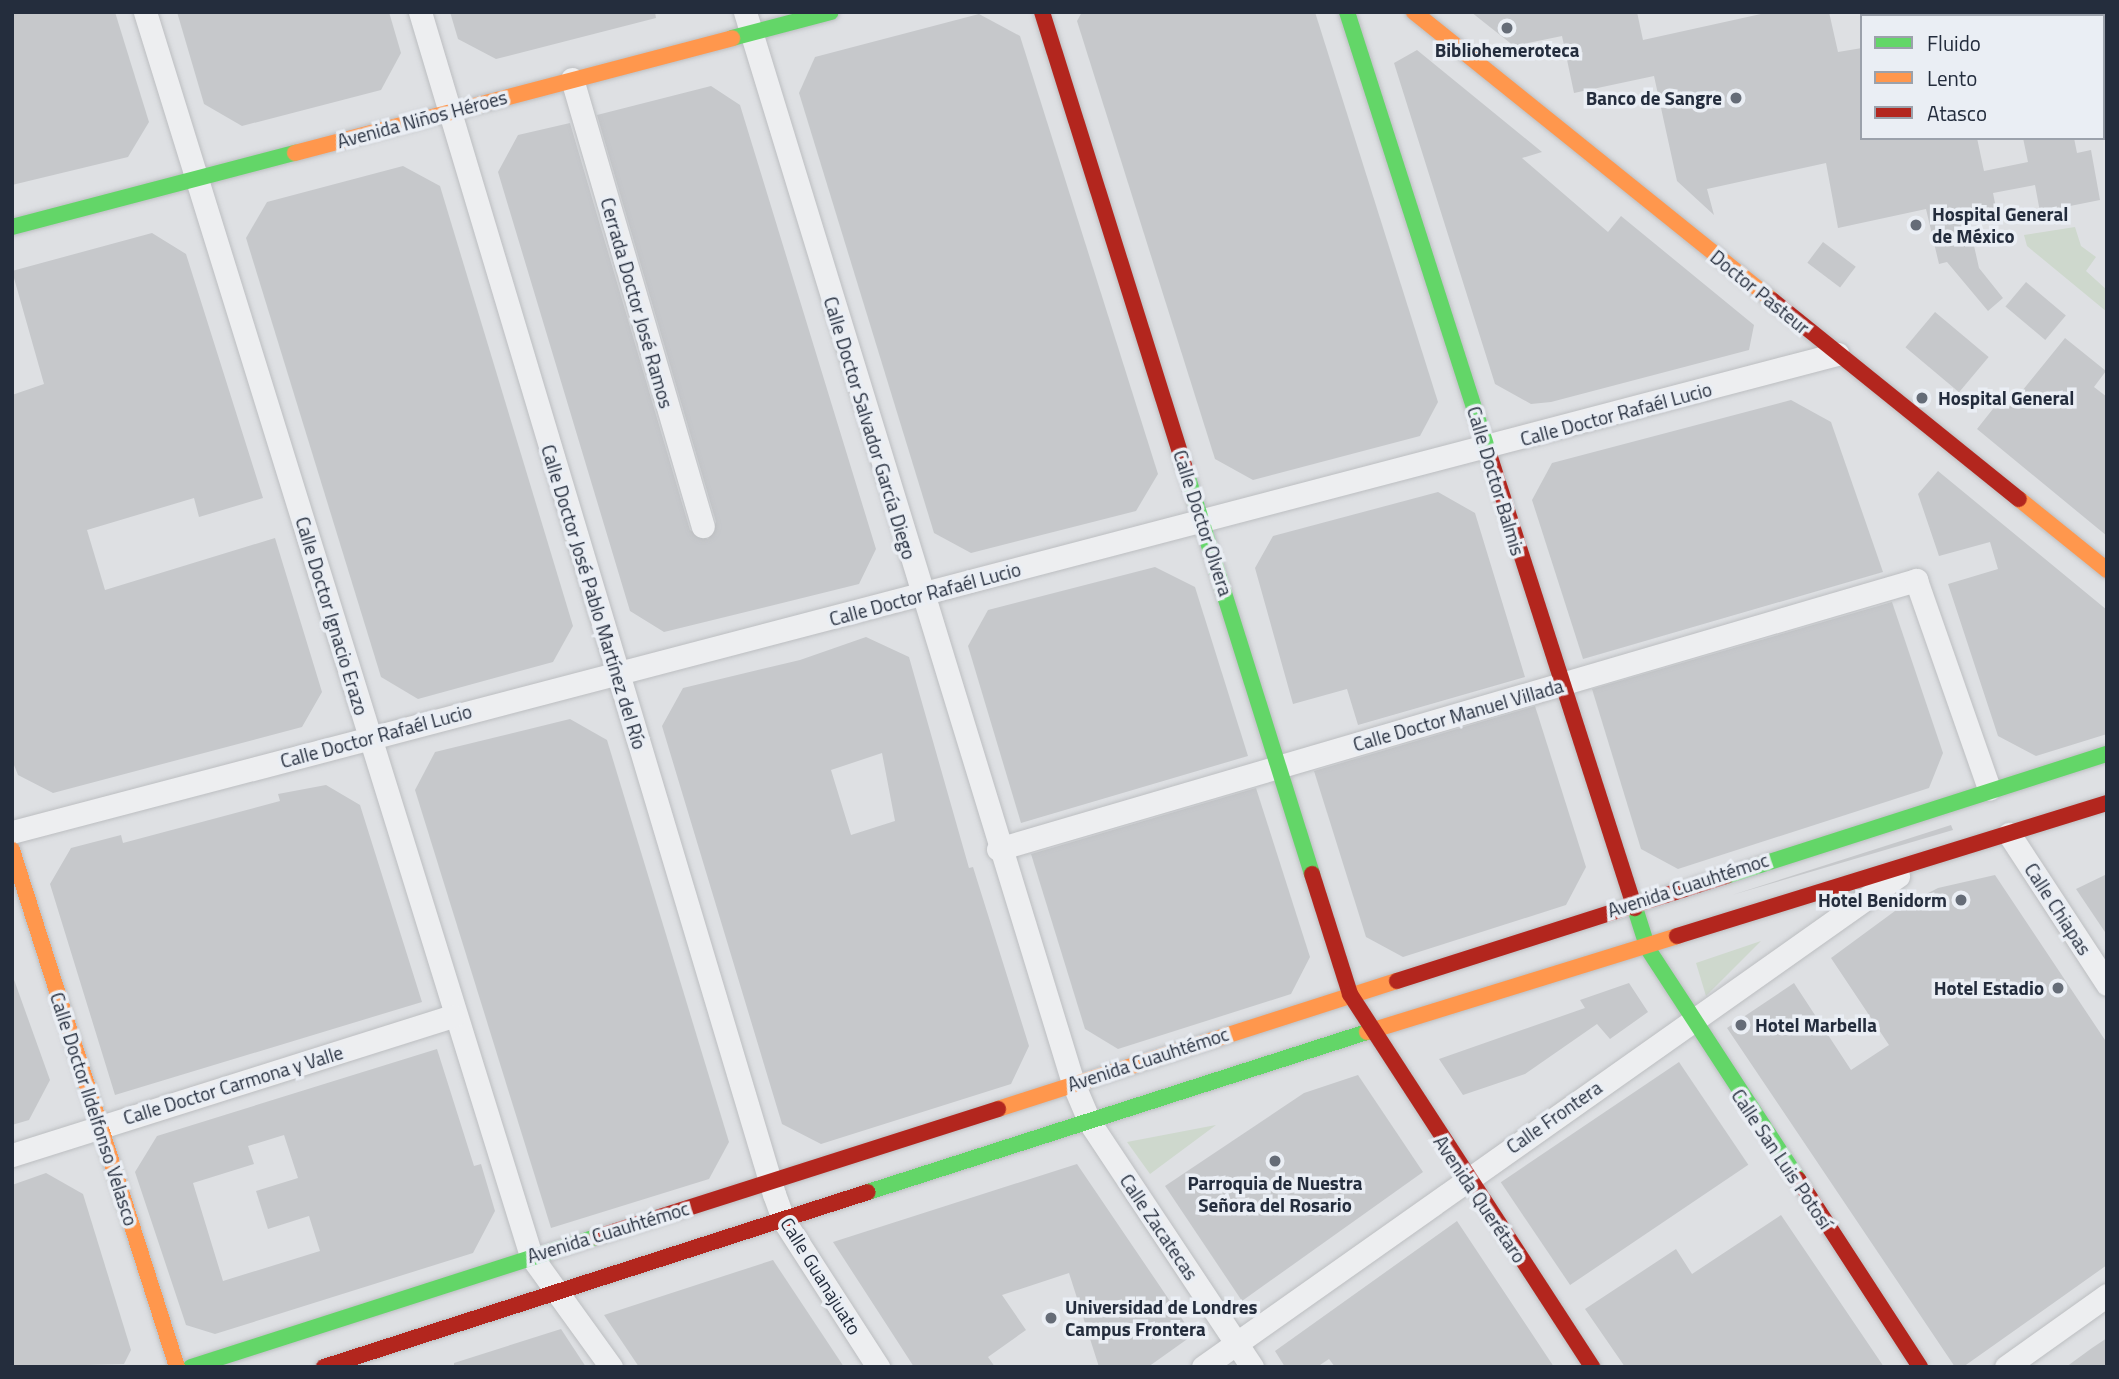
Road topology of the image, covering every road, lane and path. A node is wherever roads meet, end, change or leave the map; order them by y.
1 (145, 12) edge
2 (420, 12) edge
3 (831, 12) edge
4 (1042, 12) edge
5 (1346, 12) edge
6 (1414, 12) edge
7 (748, 22) edge
8 (572, 79) junction
9 (449, 112) junction
10 (196, 179) junction
11 (12, 227) edge
12 (1837, 354) junction
13 (1486, 449) junction
14 (1202, 521) junction
15 (703, 526) dead end
16 (2107, 570) edge
17 (920, 596) junction
18 (617, 675) junction
19 (1560, 685) junction
20 (370, 737) junction
21 (2107, 754) edge
22 (1279, 766) junction
23 (1989, 789) junction
24 (2107, 803) edge
25 (12, 832) edge
26 (2009, 834) junction
27 (998, 849) junction
28 (12, 850) edge
29 (1907, 869) junction
30 (1634, 902) junction
31 (1648, 949) junction
32 (2107, 984) edge
33 (1350, 994) junction
34 (454, 1016) junction
35 (1692, 1023) junction
36 (1370, 1031) junction
37 (1073, 1083) junction
38 (1090, 1123) junction
39 (99, 1127) junction
40 (12, 1155) edge
41 (1466, 1178) junction
42 (770, 1181) junction
43 (784, 1221) junction
44 (531, 1256) junction
45 (560, 1292) junction
46 (2107, 1295) edge
47 (1236, 1343) junction
48 (360, 1361) edge
49 (177, 1367) edge
50 (191, 1367) edge
51 (324, 1367) edge
52 (611, 1367) edge
53 (878, 1367) edge
54 (1203, 1367) edge
55 (1252, 1367) edge
56 (1592, 1367) edge
57 (1920, 1367) edge
58 (2006, 1367) edge

1 - 10 street, Calle Doctor Ignacio Erazo
2 - 9 street, Calle Doctor José Pablo Martínez del Río
3 - 7 main road, Avenida Niños Héroes
4 - 14 main road, Calle Doctor Olvera
5 - 13 main road, Calle Doctor Balmis
6 - 12 main road, Doctor Pasteur
7 - 8 main road, Avenida Niños Héroes
7 - 17 street, Calle Doctor Salvador García Diego
8 - 9 main road, Avenida Niños Héroes
8 - 15 street, Cerrada Doctor José Ramos
9 - 10 main road, Avenida Niños Héroes
9 - 18 street, Calle Doctor José Pablo Martínez del Río
10 - 11 main road, Avenida Niños Héroes
10 - 20 street, Calle Doctor Ignacio Erazo
12 - 13 street, Calle Doctor Rafaél Lucio
12 - 16 main road, Doctor Pasteur
13 - 14 street, Calle Doctor Rafaél Lucio
13 - 19 main road, Calle Doctor Balmis
14 - 17 street, Calle Doctor Rafaél Lucio
14 - 22 main road, Calle Doctor Olvera
17 - 18 street, Calle Doctor Rafaél Lucio
17 - 27 street, Calle Doctor Salvador García Diego
18 - 20 street, Calle Doctor Rafaél Lucio
18 - 42 street, Calle Doctor José Pablo Martínez del Río
19 - 22 street, Calle Doctor Manuel Villada
19 - 23 street, Calle Doctor Manuel Villada
19 - 30 main road, Calle Doctor Balmis
20 - 25 street, Calle Doctor Rafaél Lucio
20 - 34 street, Calle Doctor Ignacio Erazo
21 - 23 main road, Avenida Cuauhtémoc
22 - 27 street, Calle Doctor Manuel Villada
22 - 33 main road, Calle Doctor Olvera
23 - 30 main road, Avenida Cuauhtémoc
24 - 26 main road
26 - 29 main road
26 - 32 street, Calle Chiapas
27 - 37 street, Calle Doctor Salvador García Diego
28 - 39 main road, Calle Doctor Ildelfonso Velasco
29 - 31 main road
29 - 35 street, Calle Frontera
30 - 31 main road, Calle Doctor Balmis
30 - 33 main road, Avenida Cuauhtémoc
31 - 35 main road, Calle San Luis Potosí
31 - 36 main road
33 - 36 main road, Calle Doctor Olvera
33 - 37 main road, Avenida Cuauhtémoc
34 - 39 street, Calle Doctor Carmona y Valle
34 - 44 street, Calle Doctor Ignacio Erazo
35 - 41 street, Calle Frontera
35 - 57 main road, Calle San Luis Potosí
36 - 38 main road
36 - 41 main road, Avenida Querétaro
37 - 38 street, Calle Zacatecas
37 - 42 main road, Avenida Cuauhtémoc
38 - 43 main road
38 - 47 street, Calle Zacatecas
39 - 40 street, Calle Doctor Carmona y Valle
39 - 49 main road, Calle Doctor Ildelfonso Velasco
41 - 47 street, Calle Frontera
41 - 56 main road, Avenida Querétaro
42 - 43 street, Calle Guanajuato
42 - 44 main road, Avenida Cuauhtémoc
43 - 45 main road
43 - 53 street, Calle Guanajuato
44 - 45 street, Calle Doctor Ignacio Erazo
44 - 50 main road, Avenida Cuauhtémoc
45 - 48 main road
45 - 52 street, Calle Doctor Ignacio Erazo
46 - 58 street
47 - 54 street, Calle Frontera
47 - 55 street, Calle Zacatecas
48 - 51 main road

